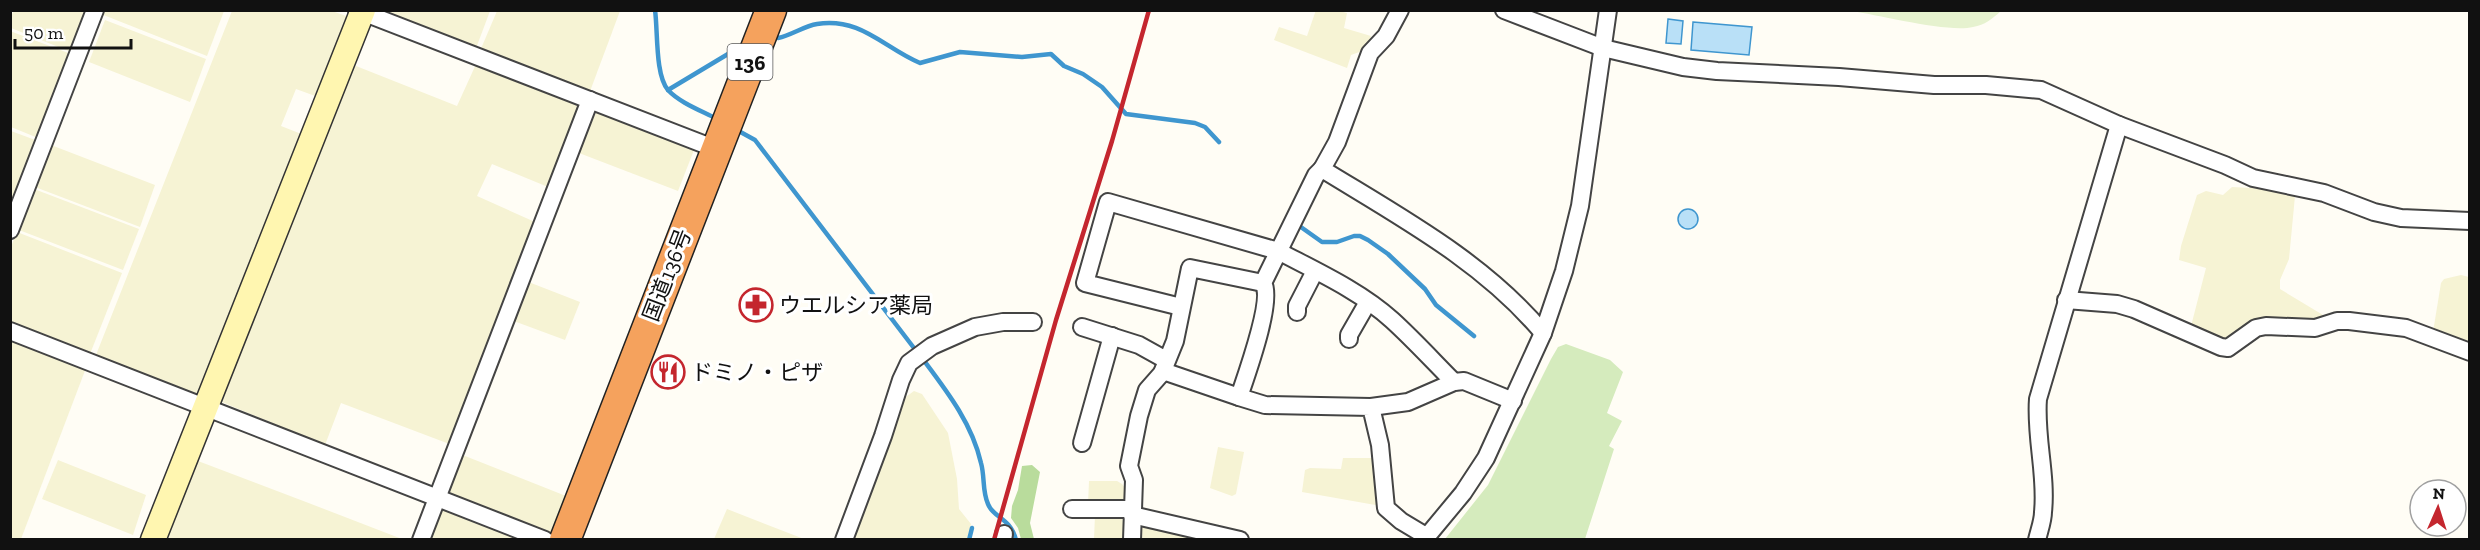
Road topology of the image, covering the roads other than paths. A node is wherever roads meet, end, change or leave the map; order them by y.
1 (95, 10) edge
2 (771, 10) edge
3 (1400, 10) edge
4 (1504, 10) edge
5 (1608, 10) edge
6 (361, 11) edge
7 (1603, 48) junction
8 (590, 100) junction
9 (2119, 125) junction
10 (722, 132) junction
11 (1322, 169) junction
12 (2469, 221) edge
13 (10, 230) edge
14 (1278, 251) junction
15 (1315, 271) junction
16 (1263, 283) junction
17 (2066, 300) junction
18 (1368, 302) junction
19 (1181, 307) junction
20 (1297, 312) dead end
21 (1033, 322) dead end
22 (1082, 327) dead end
23 (10, 331) edge
24 (1543, 333) junction
25 (1112, 336) junction
26 (1348, 339) dead end
27 (2469, 352) edge
28 (1165, 365) junction
29 (1454, 382) junction
30 (1239, 396) junction
31 (1513, 401) junction
32 (204, 407) junction
33 (1371, 407) junction
34 (1082, 443) dead end
35 (438, 498) junction
36 (1072, 509) dead end
37 (1133, 512) junction
38 (1425, 538) edge
39 (153, 540) edge
40 (421, 540) edge
41 (545, 540) edge
42 (565, 540) edge
43 (844, 540) edge
44 (1132, 540) edge
45 (1240, 540) edge
46 (2037, 540) edge

1 - 13 street
2 - 10 highway, 国道136号 / 136
3 - 11 street
4 - 7 street
5 - 7 street
6 - 8 street
6 - 32 street
7 - 9 street
7 - 24 street
8 - 10 street
8 - 35 street
9 - 12 street
9 - 17 street
10 - 42 highway, 国道136号 / 136
11 - 14 street
11 - 24 street
14 - 15 street
14 - 16 street
14 - 19 street
15 - 18 street
15 - 20 street
16 - 19 street
16 - 30 street
17 - 27 street
17 - 46 street
18 - 26 street
18 - 29 street
19 - 28 street
21 - 43 street
22 - 25 street
23 - 32 street
24 - 31 street
25 - 28 street
25 - 34 street
28 - 30 street
28 - 37 street
29 - 31 street
29 - 33 street
30 - 33 street
31 - 38 street
32 - 35 street
32 - 39 street
33 - 38 street
35 - 40 street
35 - 41 street
36 - 37 street
37 - 44 street
37 - 45 street

